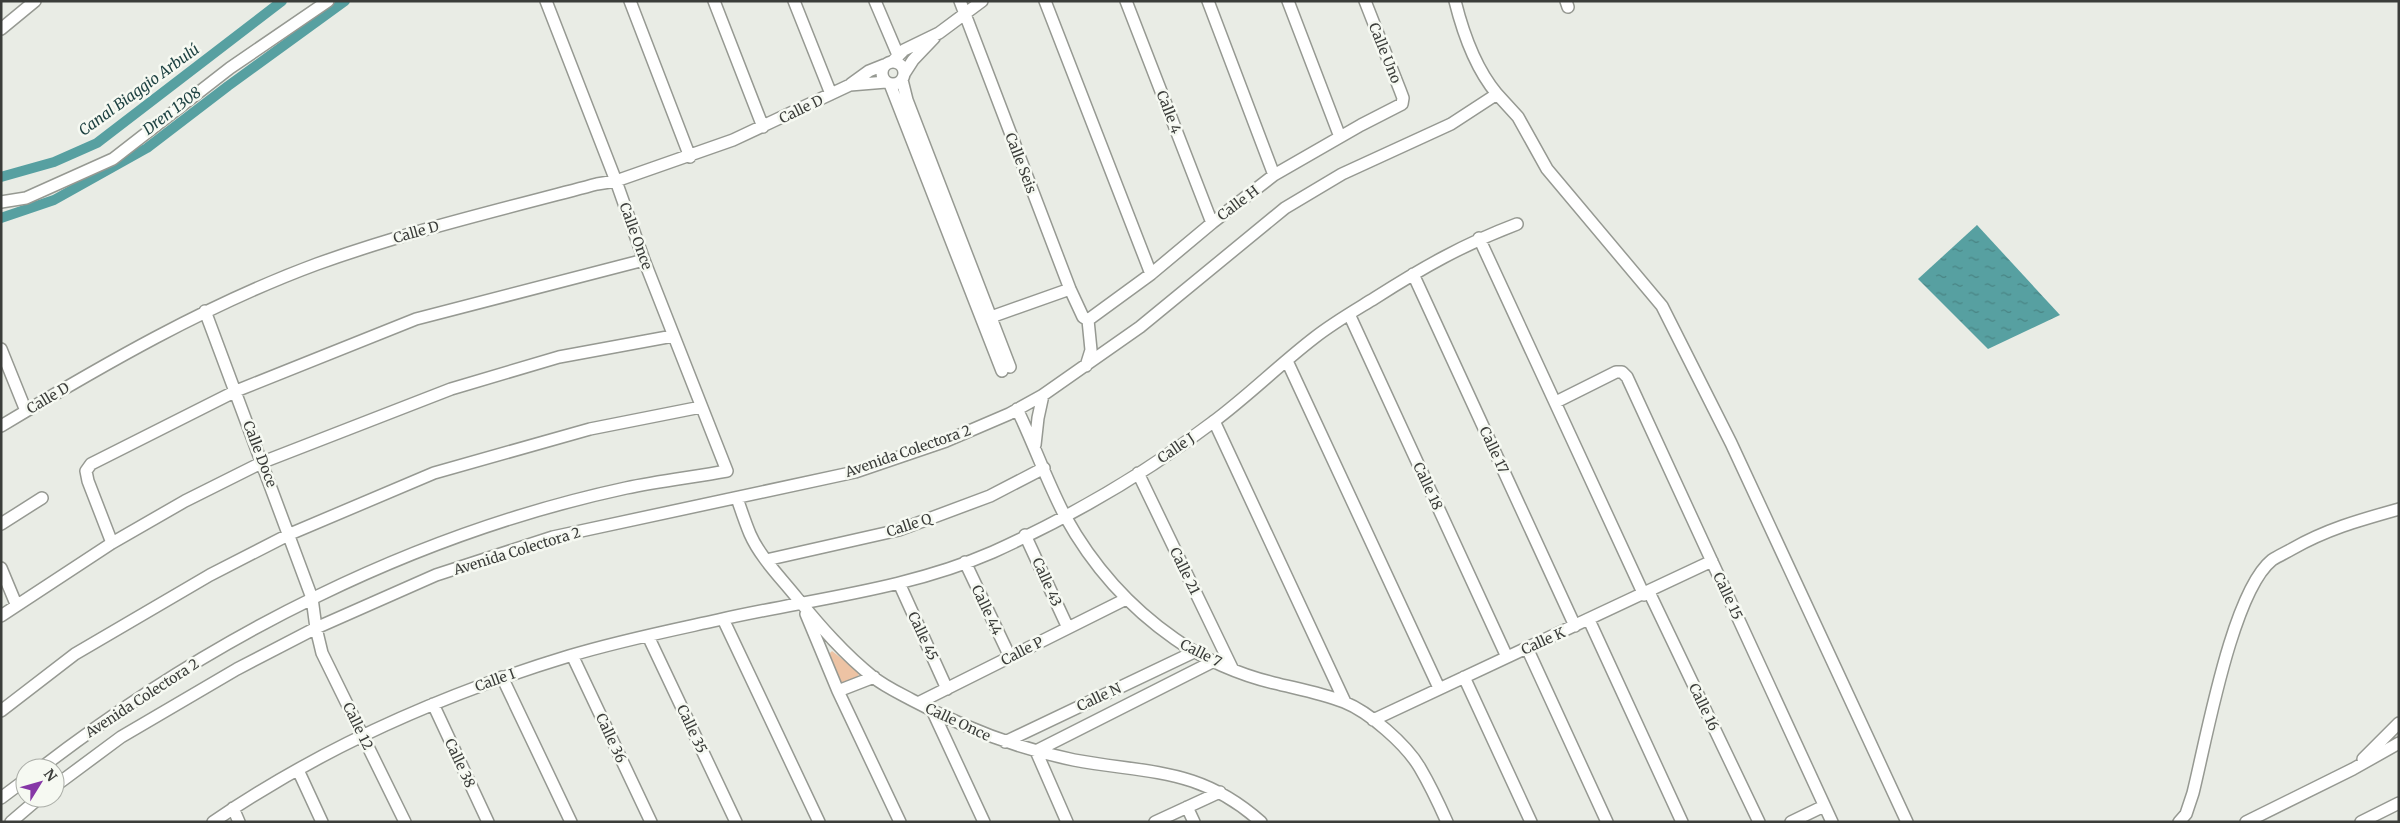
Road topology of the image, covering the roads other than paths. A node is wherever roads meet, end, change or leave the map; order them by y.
1 (35, 1) edge
2 (328, 1) edge
3 (546, 1) edge
4 (630, 1) edge
5 (714, 1) edge
6 (794, 1) edge
7 (875, 1) edge
8 (960, 1) edge
9 (982, 1) edge
10 (1045, 1) edge
11 (1126, 1) edge
12 (1208, 1) edge
13 (1288, 1) edge
14 (1365, 1) edge
15 (1455, 1) edge
16 (965, 15) junction
17 (1, 29) edge
18 (939, 33) junction
19 (892, 61) junction
20 (903, 77) junction
21 (888, 83) junction
22 (850, 85) junction
23 (832, 94) junction
24 (1497, 94) junction
25 (1402, 104) joint
26 (763, 127) junction
27 (1340, 137) junction
28 (690, 157) junction
29 (1274, 176) junction
30 (616, 182) junction
31 (1, 202) edge
32 (1212, 222) junction
33 (1517, 224) dead end
34 (1479, 238) junction
35 (644, 260) junction
36 (1151, 274) junction
37 (1414, 274) junction
38 (1070, 289) junction
39 (205, 311) junction
40 (1349, 314) junction
41 (991, 317) junction
42 (1088, 320) junction
43 (673, 336) junction
44 (1, 349) edge
45 (1287, 361) junction
46 (1086, 366) junction
47 (236, 391) junction
48 (1043, 395) junction
49 (1556, 402) junction
50 (701, 407) junction
51 (1017, 409) junction
52 (26, 411) junction
53 (1214, 421) junction
54 (1, 426) edge
55 (1035, 446) junction
56 (263, 462) junction
57 (1044, 468) junction
58 (727, 471) joint
59 (1138, 473) junction
60 (42, 498) dead end
61 (737, 498) junction
62 (2399, 509) edge
63 (1065, 516) junction
64 (1, 524) edge
65 (290, 534) junction
66 (1025, 536) junction
67 (112, 544) junction
68 (766, 560) junction
69 (1712, 561) junction
70 (965, 562) junction
71 (1, 568) edge
72 (899, 583) junction
73 (1647, 594) junction
74 (312, 598) junction
75 (1126, 599) junction
76 (16, 604) junction
77 (802, 604) junction
78 (1, 616) edge
79 (723, 619) junction
80 (1589, 620) junction
81 (1574, 626) junction
82 (316, 628) junction
83 (1068, 628) junction
84 (648, 636) junction
85 (1527, 648) junction
86 (1194, 652) junction
87 (572, 655) junction
88 (1010, 657) junction
89 (1506, 657) junction
90 (1214, 660) junction
91 (1232, 668) junction
92 (502, 677) junction
93 (874, 677) junction
94 (1464, 677) junction
95 (947, 688) junction
96 (1439, 688) junction
97 (838, 690) junction
98 (1345, 702) junction
99 (918, 703) junction
100 (433, 704) junction
101 (1, 710) edge
102 (933, 712) junction
103 (1374, 720) junction
104 (2399, 723) edge
105 (364, 736) junction
106 (1005, 742) junction
107 (2399, 743) edge
108 (1036, 751) junction
109 (54, 758) edge
110 (2353, 769) junction
111 (298, 770) junction
112 (65, 779) edge
113 (15, 788) edge
114 (1220, 792) junction
115 (1, 798) edge
116 (2399, 803) edge
117 (1824, 806) junction
118 (1187, 807) junction
119 (27, 808) edge
120 (233, 808) junction
121 (11, 822) edge
122 (213, 822) edge
123 (238, 822) edge
124 (322, 822) edge
125 (405, 822) edge
126 (488, 822) edge
127 (571, 822) edge
128 (650, 822) edge
129 (736, 822) edge
130 (819, 822) edge
131 (900, 822) edge
132 (984, 822) edge
133 (1067, 822) edge
134 (1156, 822) edge
135 (1194, 822) edge
136 (1261, 822) edge
137 (1447, 822) edge
138 (1531, 822) edge
139 (1608, 822) edge
140 (1682, 822) edge
141 (1759, 822) edge
142 (1791, 822) edge
143 (1832, 822) edge
144 (1906, 822) edge
145 (2179, 822) edge
146 (2246, 822) edge
147 (2360, 822) edge

1 - 17 street
2 - 31 street
3 - 30 street, Calle Once
4 - 28 street
5 - 26 street
6 - 23 street
7 - 19 street
8 - 16 street, Calle Seis
9 - 16 street, Calle D
10 - 36 street
11 - 32 street, Calle 4
12 - 29 street
13 - 27 street
14 - 25 street, Calle Uno
15 - 24 street
16 - 18 street, Calle D
16 - 38 street, Calle Seis
18 - 19 street, Calle D
18 - 20 street, Calle D
19 - 20 street
19 - 21 street
19 - 22 street, Calle D
20 - 21 street
20 - 41 street
21 - 22 street, Calle D
21 - 41 street
22 - 23 street, Calle D
23 - 26 street, Calle D
24 - 46 street, Avenida Colectora 2
24 - 144 street
25 - 27 street, Calle H
26 - 28 street, Calle D
27 - 29 street, Calle H
28 - 30 street, Calle D
29 - 32 street, Calle H
30 - 35 street, Calle Once
30 - 39 street, Calle D
32 - 36 street, Calle H
33 - 34 street, Calle J
34 - 37 street, Calle J
34 - 49 street, Calle 16
35 - 43 street, Calle Once
35 - 47 street
36 - 42 street, Calle H
37 - 40 street, Calle J
37 - 81 street, Calle 17
38 - 41 street
38 - 42 street, Calle Seis
39 - 47 street, Calle Doce
39 - 52 street, Calle D
40 - 45 street, Calle J
40 - 89 street, Calle 18
42 - 46 street
43 - 50 street, Calle Once
43 - 56 street
44 - 52 street
45 - 53 street, Calle J
45 - 96 street
46 - 48 street, Avenida Colectora 2
47 - 56 street, Calle Doce
47 - 67 street
48 - 51 street, Avenida Colectora 2
48 - 55 street
49 - 69 street, Calle 15
49 - 73 street, Calle 16
50 - 58 street, Calle Once
50 - 65 street
51 - 55 street, Calle 7
51 - 61 street, Avenida Colectora 2
52 - 54 street, Calle D
53 - 59 street, Calle J
53 - 98 street
55 - 57 street, Calle 7
56 - 65 street, Calle Doce
56 - 67 street
57 - 63 street, Calle 7
57 - 68 street, Calle Q
58 - 74 street, Avenida Colectora 2
59 - 63 street, Calle J
59 - 91 street, Calle 21
60 - 64 street
61 - 68 street, Calle Once
61 - 82 street, Avenida Colectora 2
62 - 145 street
63 - 66 street, Calle J
63 - 75 street, Calle 7
65 - 74 street, Calle Doce
65 - 101 street
66 - 70 street, Calle J
66 - 83 street, Calle 43
67 - 76 street
68 - 77 street, Calle Once
69 - 73 street, Calle K
69 - 117 street, Calle 15
70 - 72 street, Calle J
70 - 88 street, Calle 44
71 - 76 street
72 - 77 street, Calle J
72 - 95 street, Calle 45
73 - 80 street, Calle K
73 - 141 street, Calle 16
74 - 82 street, Calle 12
74 - 109 street, Avenida Colectora 2
75 - 83 street, Calle P
75 - 86 street, Calle 7
76 - 78 street
77 - 79 street, Calle I
77 - 93 street, Calle Once
77 - 97 street
79 - 84 street, Calle I
79 - 130 street
80 - 81 street, Calle K
80 - 140 street
81 - 85 street, Calle K
82 - 105 street, Calle 12
82 - 112 street, Avenida Colectora 2
83 - 88 street, Calle P
84 - 87 street, Calle I
84 - 129 street, Calle 35
85 - 89 street, Calle K
85 - 139 street
86 - 90 street, Calle 7
86 - 106 street, Calle N
87 - 92 street, Calle I
87 - 128 street, Calle 36
88 - 95 street, Calle P
89 - 94 street, Calle K
90 - 91 street, Calle 7
90 - 108 street, Calle N
91 - 98 street, Calle 7
92 - 100 street, Calle I
92 - 127 street
93 - 97 street
93 - 99 street, Calle Once
94 - 96 street, Calle K
94 - 138 street
95 - 99 street, Calle P
96 - 103 street, Calle K
97 - 131 street
98 - 103 street, Calle 7
99 - 102 street, Calle Once
100 - 105 street, Calle I
100 - 126 street, Calle 38
102 - 106 street, Calle Once
102 - 132 street
103 - 137 street, Calle 7
104 - 110 street
105 - 111 street, Calle I
105 - 125 street, Calle 12
106 - 108 street, Calle Once
107 - 110 street
108 - 114 street, Calle Once
108 - 133 street
110 - 146 street
111 - 120 street, Calle I
111 - 124 street
113 - 115 street
114 - 118 street
114 - 136 street, Calle Once
116 - 147 street
117 - 142 street
117 - 143 street, Calle 15
118 - 134 street
118 - 135 street
119 - 121 street
120 - 122 street, Calle I
120 - 123 street

